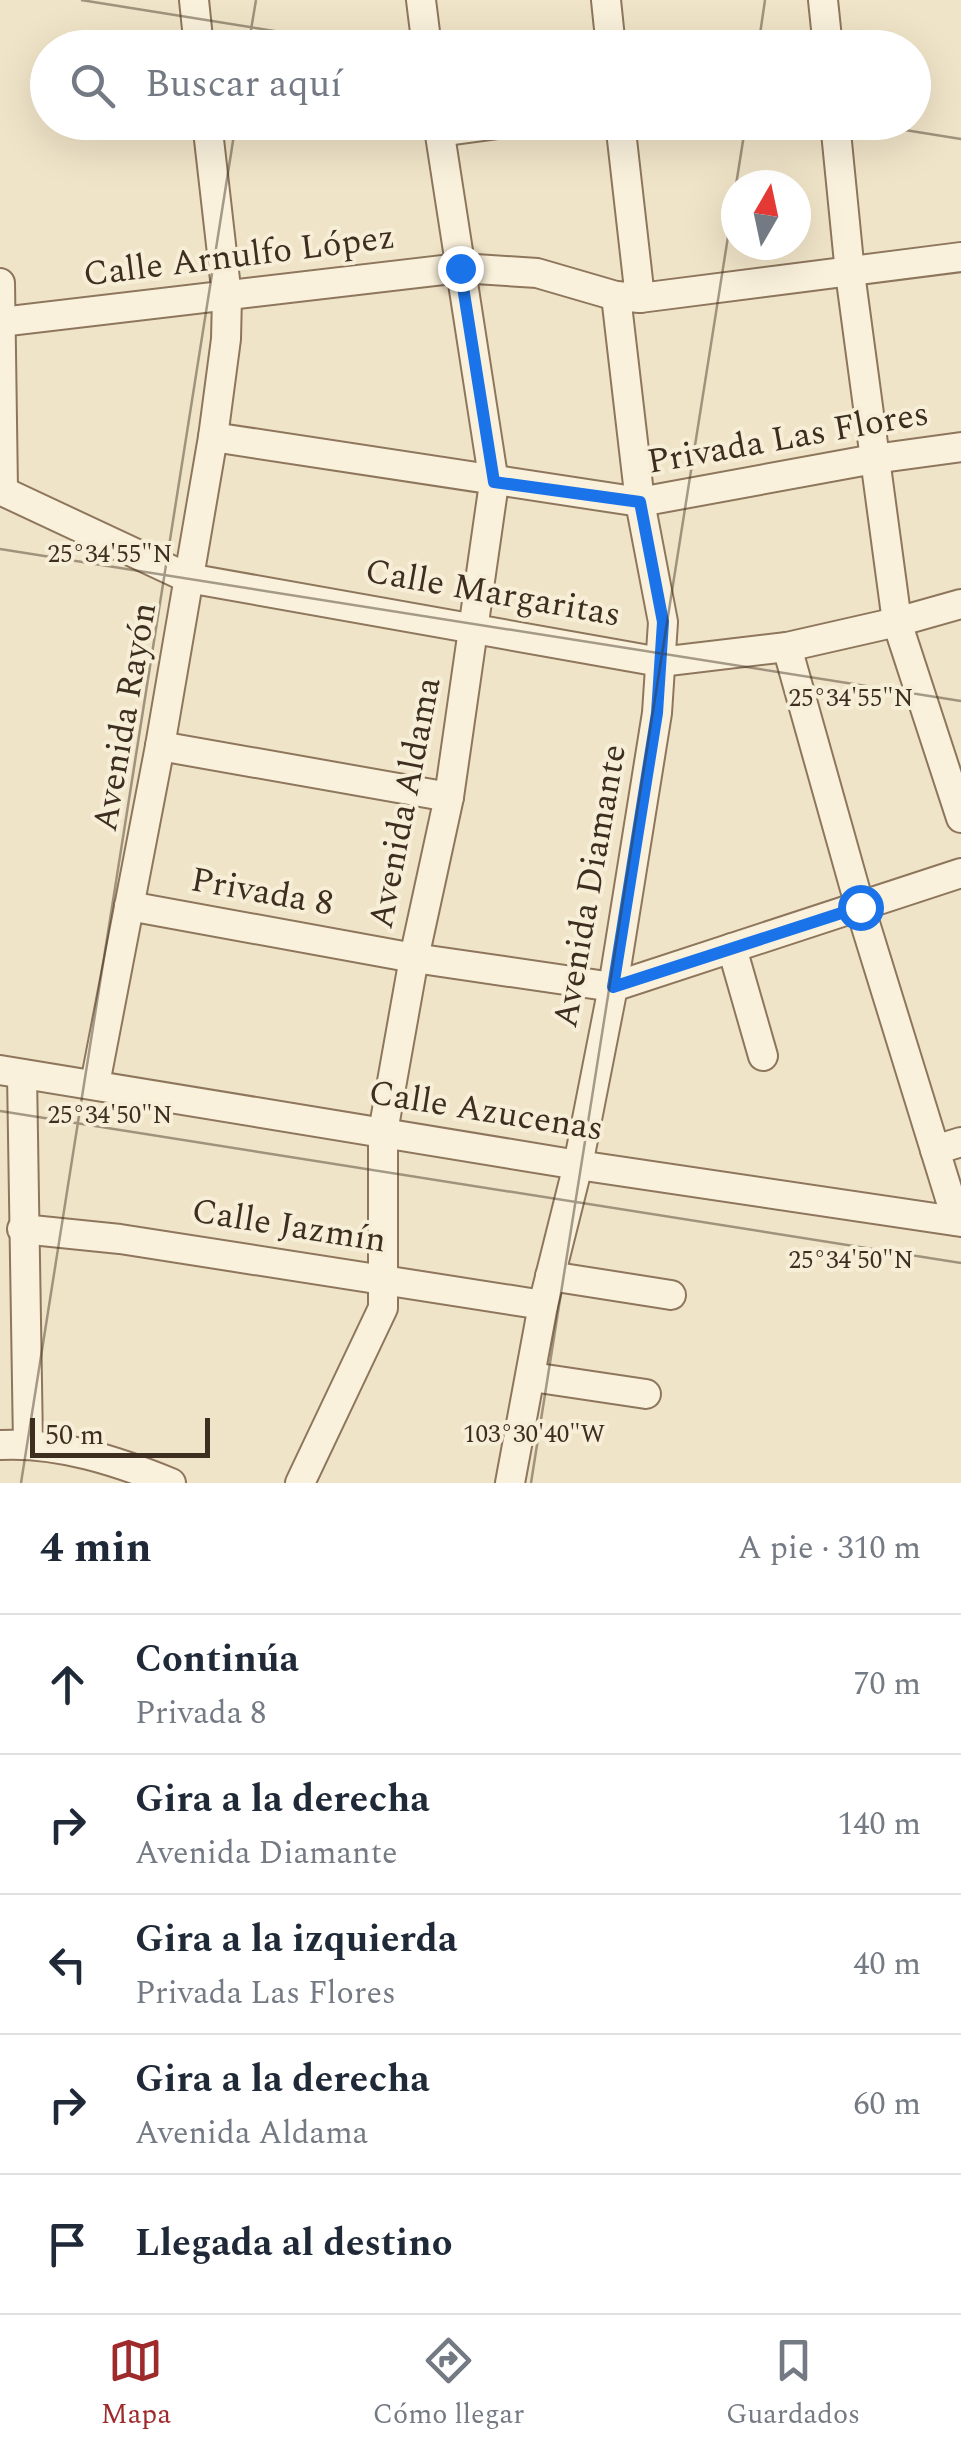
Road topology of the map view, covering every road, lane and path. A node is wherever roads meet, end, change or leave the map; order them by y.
1 (194, 0) edge
2 (421, 0) edge
3 (606, 0) edge
4 (823, 0) edge
5 (197, 30) edge
6 (425, 30) edge
7 (610, 30) edge
8 (826, 30) edge
9 (209, 140) edge
10 (440, 140) edge
11 (630, 140) edge
12 (837, 140) edge
13 (961, 258) edge
14 (460, 268) junction
15 (850, 273) junction
16 (0, 283) edge
17 (628, 297) junction
18 (227, 298) junction
19 (1, 322) edge
20 (214, 437) junction
21 (961, 447) edge
22 (874, 459) junction
23 (494, 482) junction
24 (2, 490) edge
25 (640, 502) junction
26 (188, 578) junction
27 (961, 604) edge
28 (897, 622) junction
29 (476, 627) junction
30 (786, 647) junction
31 (660, 662) junction
32 (160, 746) junction
33 (448, 796) junction
34 (961, 818) edge
35 (961, 873) edge
36 (129, 906) junction
37 (860, 907) junction
38 (732, 948) junction
39 (414, 958) junction
40 (613, 987) junction
41 (763, 1056) dead end
42 (11, 1072) edge
43 (95, 1084) junction
44 (383, 1132) junction
45 (948, 1146) edge
46 (578, 1165) junction
47 (959, 1222) edge
48 (22, 1229) junction
49 (550, 1276) junction
50 (384, 1278) junction
51 (671, 1295) dead end
52 (543, 1304) junction
53 (532, 1377) junction
54 (646, 1394) dead end
55 (14, 1444) edge
56 (171, 1483) edge
57 (300, 1483) edge
58 (510, 1483) edge

1 - 5 street
2 - 6 street
3 - 7 street
4 - 8 street
9 - 18 street, Avenida Rayón
10 - 14 street, Avenida Aldama
11 - 17 street, Avenida Diamante
12 - 15 street
13 - 15 street, Calle Arnulfo López
14 - 17 street, Calle Arnulfo López
14 - 18 street, Calle Arnulfo López
14 - 23 street, Avenida Aldama
15 - 17 street, Calle Arnulfo López
15 - 22 street
16 - 19 street
17 - 25 street, Avenida Diamante
18 - 19 street, Calle Arnulfo López
18 - 20 street, Avenida Rayón
19 - 24 street
20 - 23 street, Privada Las Flores
20 - 26 street, Avenida Rayón
21 - 22 street, Privada Las Flores
22 - 25 street, Privada Las Flores
22 - 28 street
23 - 25 street, Privada Las Flores
23 - 29 street, Avenida Aldama
24 - 26 street, Calle Margaritas
25 - 31 street, Avenida Diamante
26 - 29 street, Calle Margaritas
26 - 32 street, Avenida Rayón
27 - 28 street, Calle Margaritas
28 - 30 street, Calle Margaritas
28 - 34 street
29 - 31 street, Calle Margaritas
29 - 33 street, Avenida Aldama
30 - 31 street, Calle Margaritas
30 - 37 street
31 - 40 street, Avenida Diamante
32 - 33 street
32 - 36 street, Avenida Rayón
33 - 39 street, Avenida Aldama
35 - 37 street, Privada 8
36 - 39 street, Privada 8
36 - 43 street, Avenida Rayón
37 - 38 street, Privada 8
37 - 45 street
38 - 40 street, Privada 8
38 - 41 street
39 - 40 street, Privada 8
39 - 44 street, Avenida Aldama
40 - 46 street, Avenida Diamante
42 - 43 street, Calle Azucenas
42 - 48 street
43 - 44 street, Calle Azucenas
44 - 46 street, Calle Azucenas
44 - 50 street, Avenida Aldama
45 - 47 street
46 - 47 street, Calle Azucenas
46 - 49 street, Avenida Diamante
48 - 50 street, Calle Jazmín
48 - 55 street
49 - 51 street
49 - 52 street, Avenida Diamante
50 - 52 street, Calle Jazmín
50 - 57 street, Avenida Aldama
52 - 53 street, Avenida Diamante
53 - 54 street
53 - 58 street, Avenida Diamante
55 - 56 street

